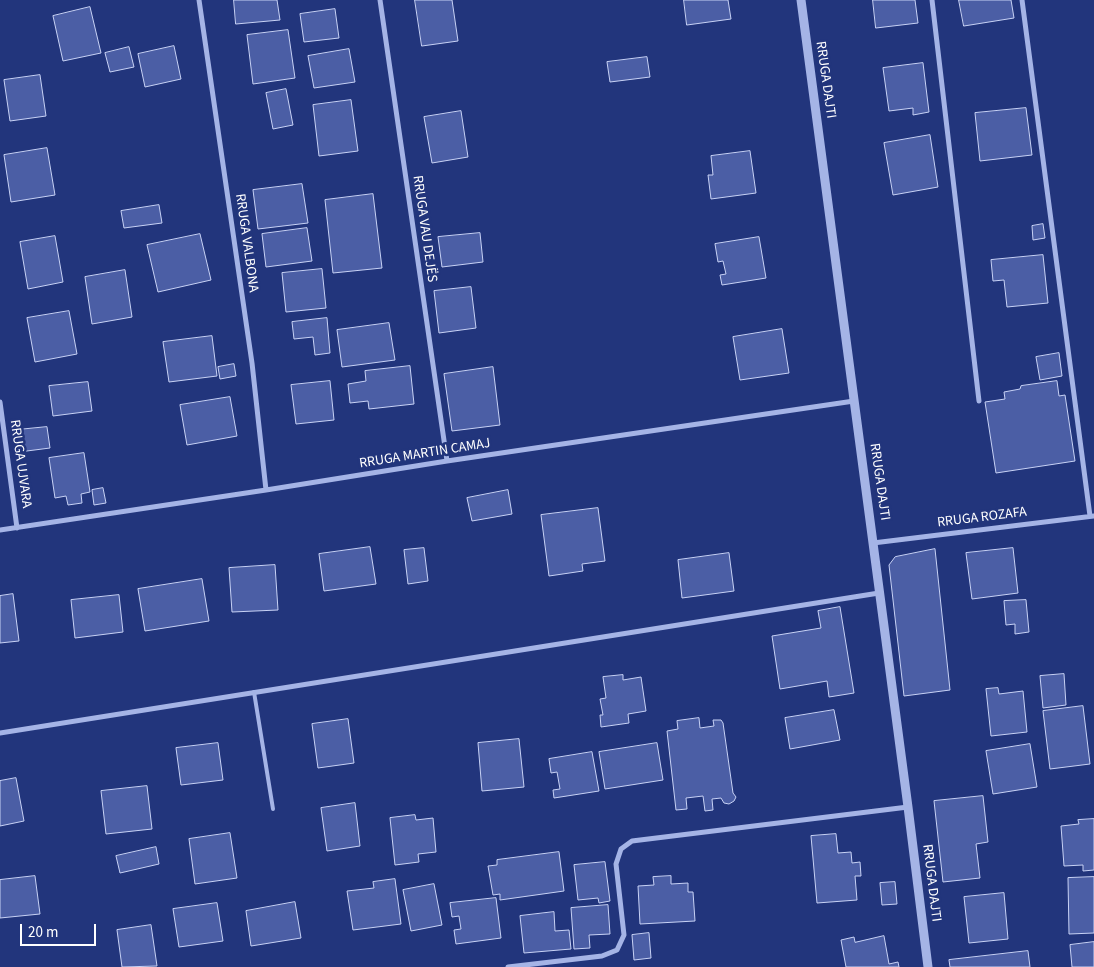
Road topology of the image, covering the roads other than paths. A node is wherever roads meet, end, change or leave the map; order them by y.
1 (199, 0) edge
2 (380, 0) edge
3 (801, 0) edge
4 (932, 0) edge
5 (1022, 0) edge
6 (854, 401) junction
7 (978, 401) dead end
8 (0, 402) edge
9 (447, 461) junction
10 (266, 490) junction
11 (1092, 516) edge
12 (17, 528) junction
13 (0, 530) edge
14 (873, 543) junction
15 (879, 593) junction
16 (254, 692) junction
17 (0, 733) edge
18 (908, 807) junction
19 (273, 809) dead end
20 (508, 967) edge
21 (928, 967) edge

1 - 10 street, RRUGA VALBONA
2 - 9 street, RRUGA VAU DEJËS
3 - 6 street, RRUGA DAJTI
4 - 7 street
5 - 11 street
6 - 9 street, RRUGA MARTIN CAMAJ
6 - 14 street, RRUGA DAJTI
8 - 12 street, RRUGA UJVARA
9 - 10 street, RRUGA MARTIN CAMAJ
10 - 12 street, RRUGA MARTIN CAMAJ
11 - 14 street, RRUGA ROZAFA
12 - 13 street, RRUGA MARTIN CAMAJ
14 - 15 street, RRUGA DAJTI
15 - 16 street
15 - 18 street, RRUGA DAJTI
16 - 17 street
16 - 19 lane
18 - 20 street
18 - 21 street, RRUGA DAJTI

